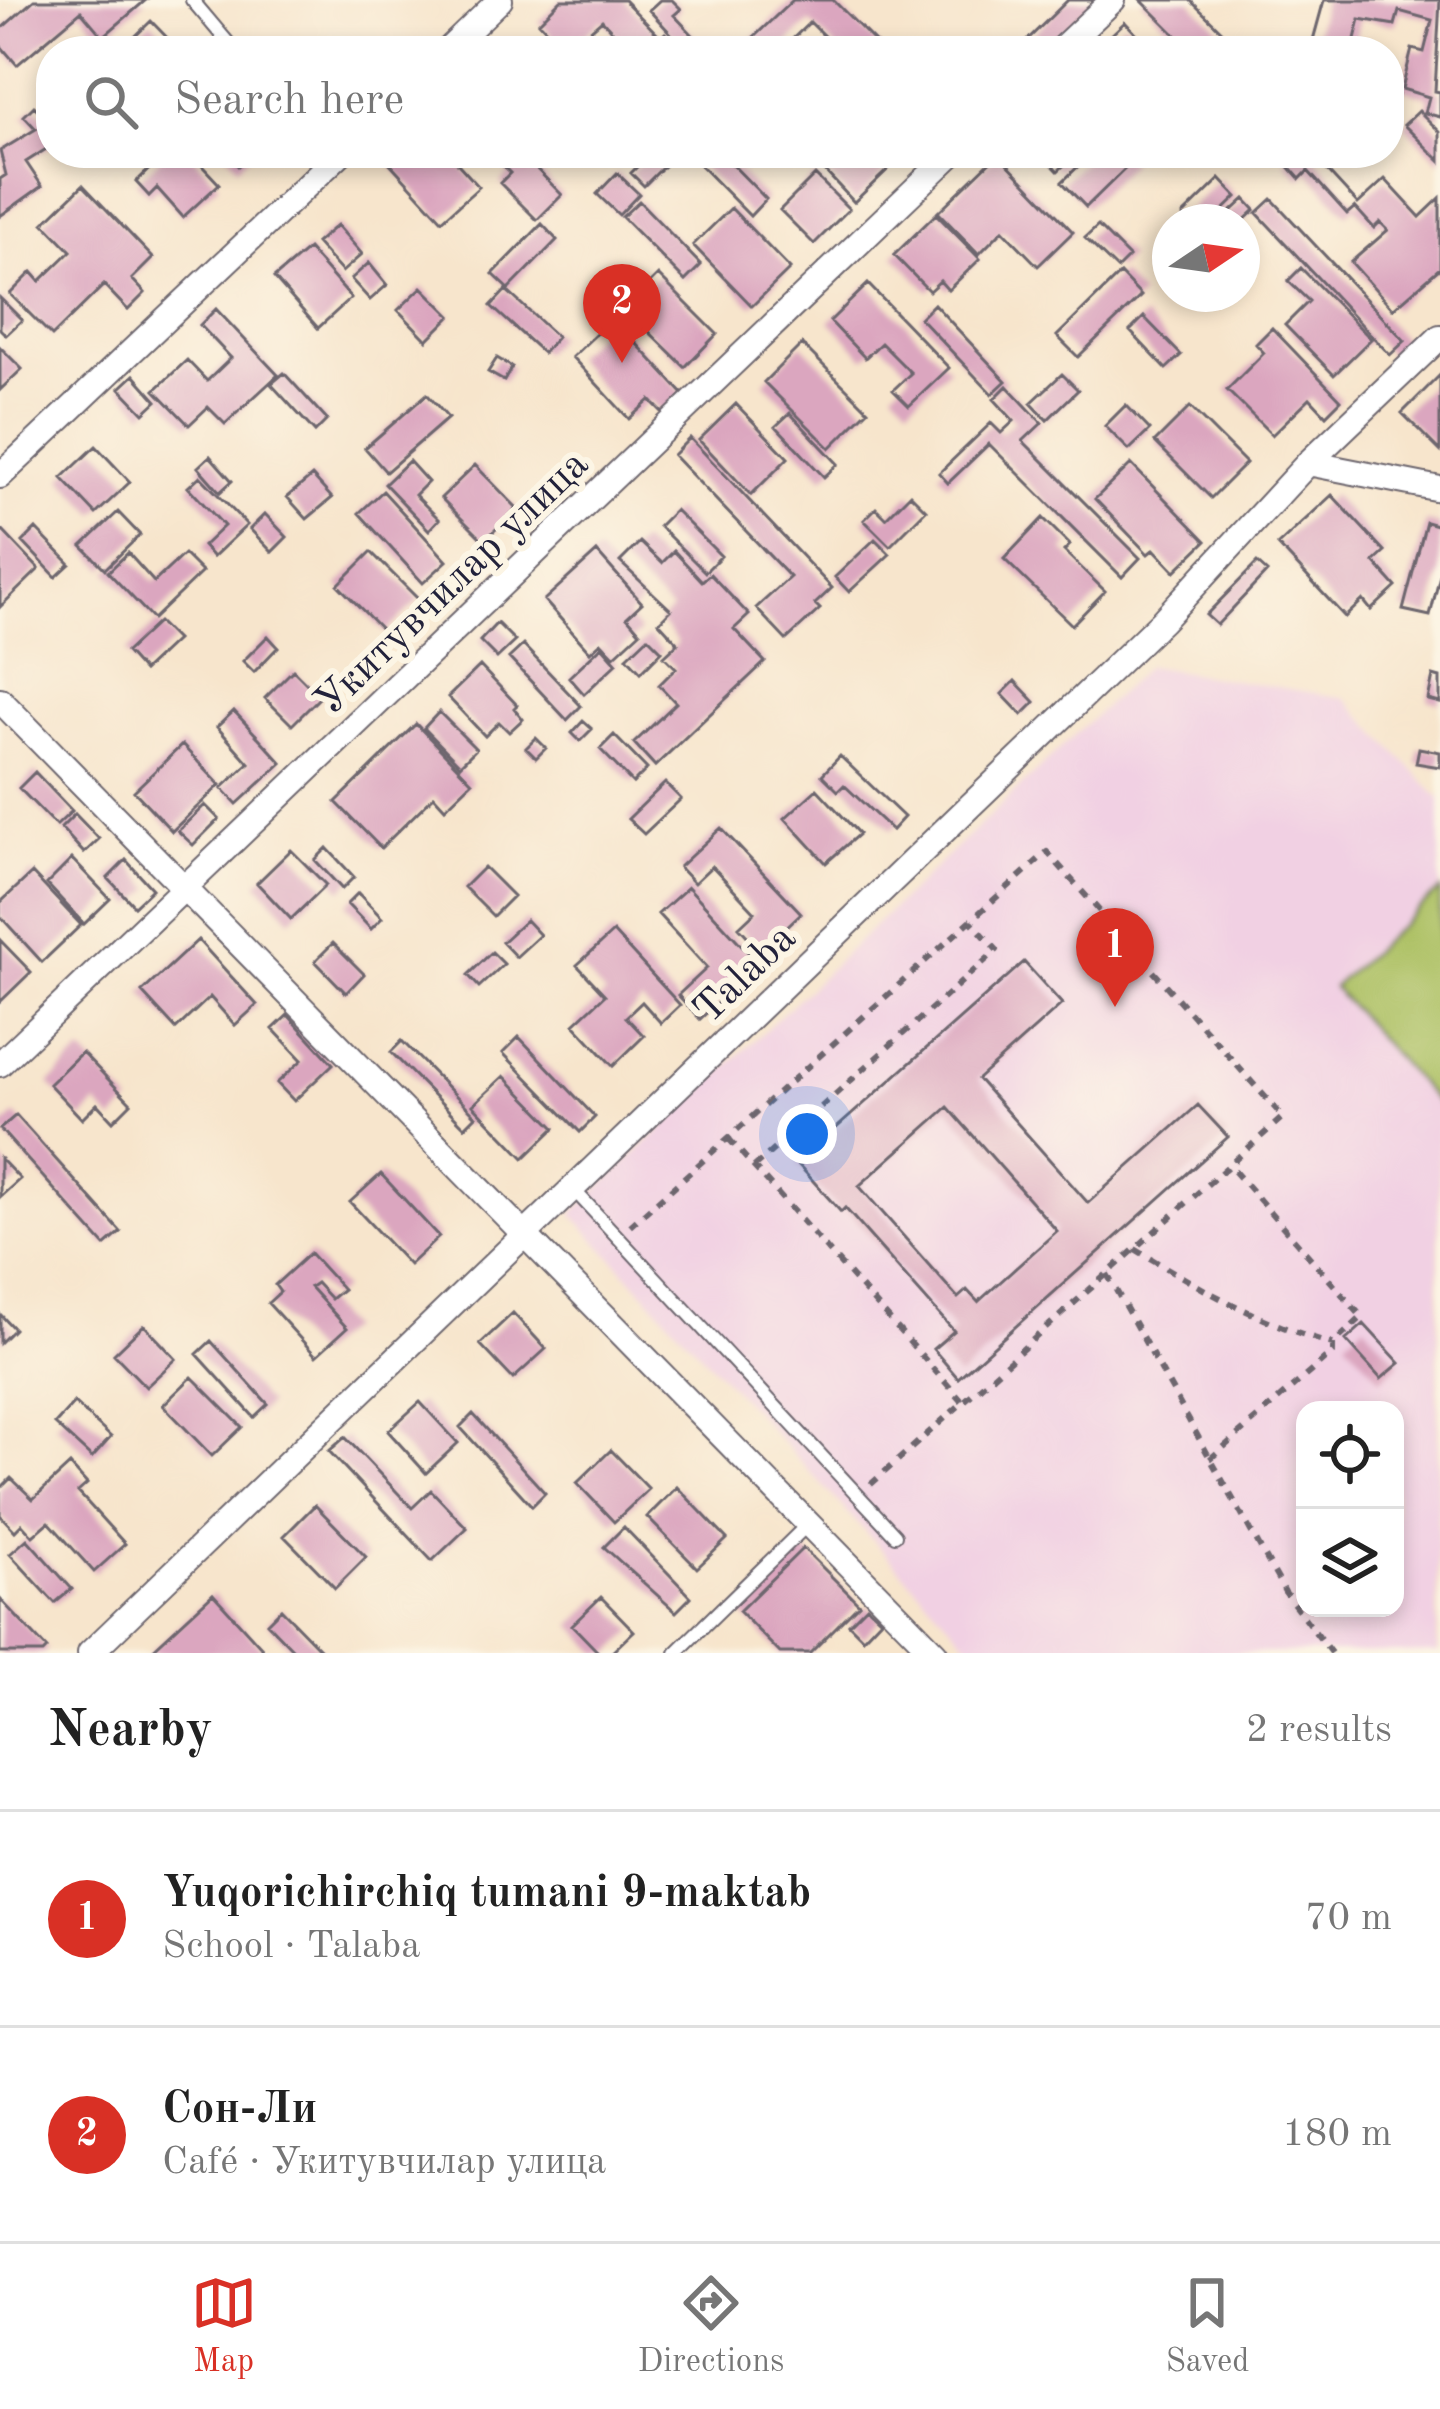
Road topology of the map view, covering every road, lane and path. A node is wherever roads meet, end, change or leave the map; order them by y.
1 (192, 0) edge
2 (500, 0) edge
3 (1113, 0) edge
4 (222, 36) edge
5 (463, 36) edge
6 (1075, 36) edge
7 (318, 168) edge
8 (937, 168) edge
9 (1440, 337) edge
10 (1308, 464) junction
11 (0, 476) edge
12 (1440, 489) edge
13 (0, 700) edge
14 (183, 890) junction
15 (971, 921) junction
16 (0, 1064) edge
17 (729, 1139) junction
18 (1228, 1166) junction
19 (754, 1167) junction
20 (574, 1190) junction
21 (528, 1236) junction
22 (618, 1236) junction
23 (1135, 1249) junction
24 (1107, 1274) junction
25 (1333, 1344) junction
26 (962, 1402) junction
27 (1210, 1459) junction
28 (858, 1495) junction
29 (808, 1523) junction
30 (895, 1535) dead end
31 (90, 1653) edge
32 (676, 1653) edge
33 (935, 1653) edge
34 (1331, 1653) edge

1 - 4 lane
2 - 5 street
3 - 6 street
7 - 11 street
8 - 14 street, Укитувчилар улица
9 - 10 street, Talaba
10 - 12 street
10 - 20 street, Talaba
13 - 14 street
14 - 16 street, Укитувчилар улица
14 - 21 street
15 - 17 path
15 - 18 path
15 - 19 path
17 - 19 path
17 - 22 path
18 - 23 path
18 - 25 path
19 - 26 path
20 - 21 street, Talaba
20 - 22 lane
21 - 29 street
21 - 31 street, Talaba
22 - 28 lane
23 - 24 path
23 - 25 path
24 - 26 path
24 - 27 path
25 - 27 path
26 - 28 path
27 - 34 path
28 - 30 lane
29 - 32 lane
29 - 33 street

